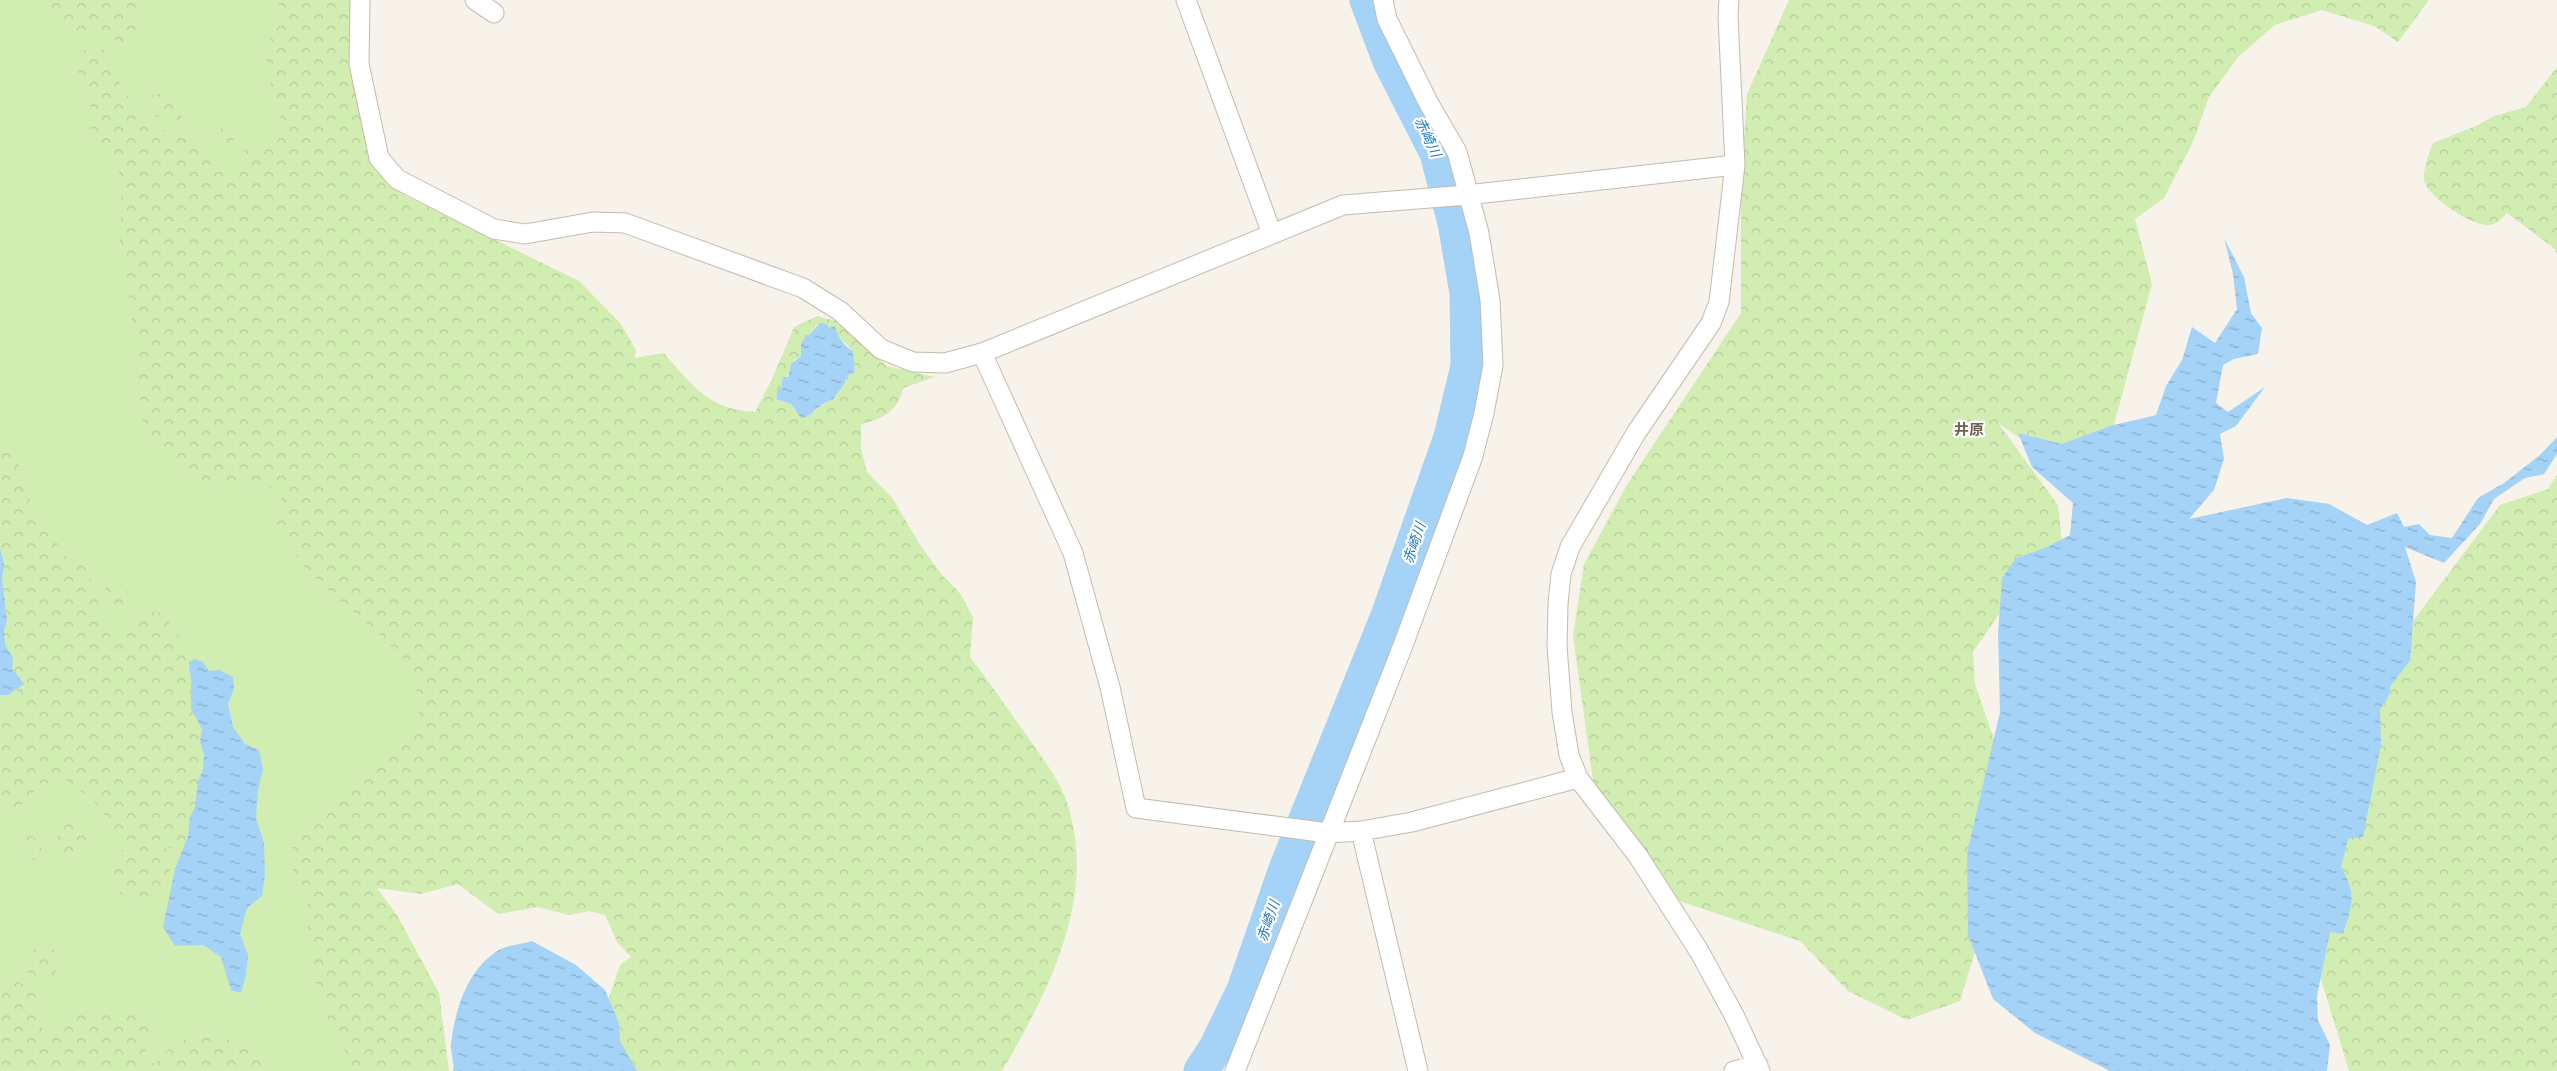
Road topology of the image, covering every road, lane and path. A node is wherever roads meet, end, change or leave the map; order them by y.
1 (360, 0) edge
2 (475, 0) edge
3 (1186, 0) edge
4 (1383, 0) edge
5 (1729, 0) edge
6 (494, 13) dead end
7 (1735, 165) junction
8 (1467, 195) junction
9 (1272, 234) junction
10 (982, 353) junction
11 (1578, 778) junction
12 (1360, 831) junction
13 (1328, 832) junction
14 (1759, 1068) edge
15 (1235, 1071) edge
16 (1418, 1071) edge
17 (1734, 1071) edge

1 - 10 street
2 - 6 street
3 - 9 street
4 - 8 street
5 - 7 street
7 - 8 street
7 - 11 street
8 - 9 street
8 - 13 street
9 - 10 street
10 - 13 street
11 - 12 street
11 - 14 street
12 - 13 street
12 - 16 street
13 - 15 street
14 - 17 street

